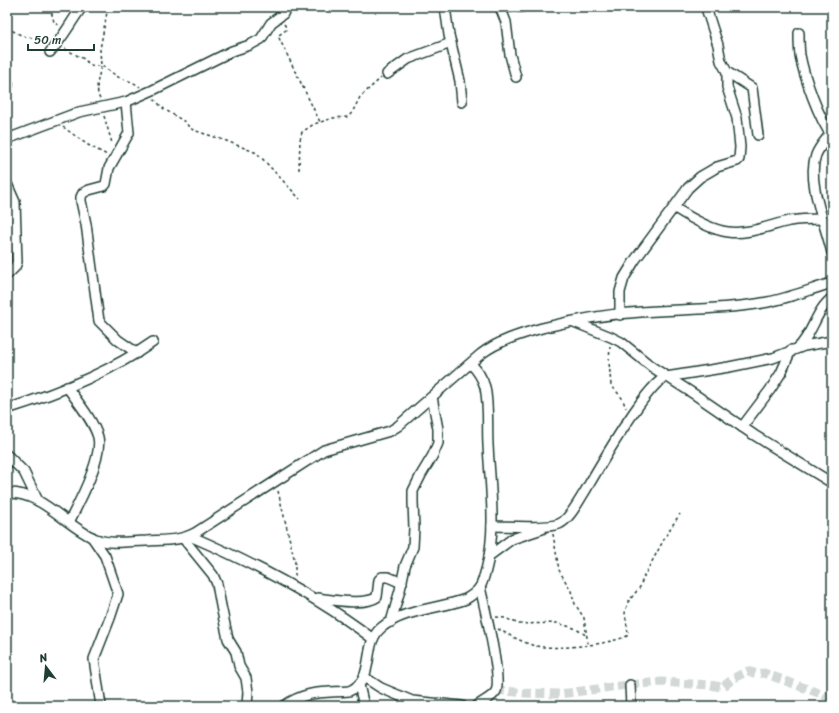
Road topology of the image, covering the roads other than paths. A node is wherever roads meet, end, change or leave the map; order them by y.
1 (82, 7) edge
2 (286, 7) edge
3 (445, 7) edge
4 (500, 7) edge
5 (510, 7) edge
6 (522, 7) edge
7 (706, 8) dead end
8 (799, 33) dead end
9 (451, 43) junction
10 (50, 52) dead end
11 (727, 72) junction
12 (387, 74) road end
13 (516, 77) dead end
14 (126, 102) junction
15 (462, 102) dead end
16 (758, 135) dead end
17 (831, 135) edge
18 (7, 139) edge
19 (7, 184) edge
20 (675, 208) junction
21 (823, 219) junction
22 (832, 253) edge
23 (7, 275) edge
24 (832, 283) edge
25 (832, 298) edge
26 (620, 314) junction
27 (573, 322) junction
28 (832, 341) edge
29 (153, 342) dead end
30 (795, 349) junction
31 (137, 353) junction
32 (471, 364) junction
33 (666, 377) junction
34 (67, 387) junction
35 (432, 398) junction
36 (7, 409) edge
37 (742, 427) junction
38 (7, 456) edge
39 (832, 473) edge
40 (820, 474) junction
41 (832, 483) edge
42 (7, 493) edge
43 (38, 501) junction
44 (69, 522) junction
45 (551, 525) junction
46 (492, 526) junction
47 (92, 537) junction
48 (187, 537) junction
49 (490, 556) junction
50 (402, 583) junction
51 (480, 587) junction
52 (315, 598) junction
53 (391, 622) junction
54 (373, 639) junction
55 (362, 681) junction
56 (630, 684) dead end
57 (362, 704) edge
58 (101, 706) edge
59 (248, 706) edge
60 (284, 706) edge
61 (462, 706) edge
62 (477, 706) edge
63 (631, 706) edge

1 - 10 street
2 - 14 street
3 - 9 street
4 - 13 street
5 - 6 street
7 - 11 street
8 - 17 street
9 - 12 street
9 - 15 street
11 - 16 street
11 - 20 street
14 - 18 street
14 - 31 street
17 - 21 street
19 - 23 street
20 - 21 street
20 - 26 street
21 - 22 street
24 - 26 street
25 - 30 street
26 - 27 street
27 - 32 street
27 - 33 street
28 - 30 street
29 - 31 street
30 - 33 street
30 - 37 street
31 - 34 street
32 - 35 street
32 - 46 street
33 - 37 street
33 - 45 street
34 - 36 street
34 - 44 street
35 - 48 street
35 - 50 street
37 - 40 street
38 - 43 street
39 - 40 street
40 - 41 street
42 - 43 street
43 - 44 street
44 - 47 street
45 - 46 street
45 - 49 street
46 - 49 street
47 - 48 street
47 - 58 street
48 - 52 street
48 - 59 street
49 - 51 street
50 - 52 street
50 - 53 street
51 - 53 street
51 - 62 street
52 - 54 street
53 - 54 street
54 - 55 street
55 - 57 street
55 - 60 street
55 - 61 street
56 - 63 street

